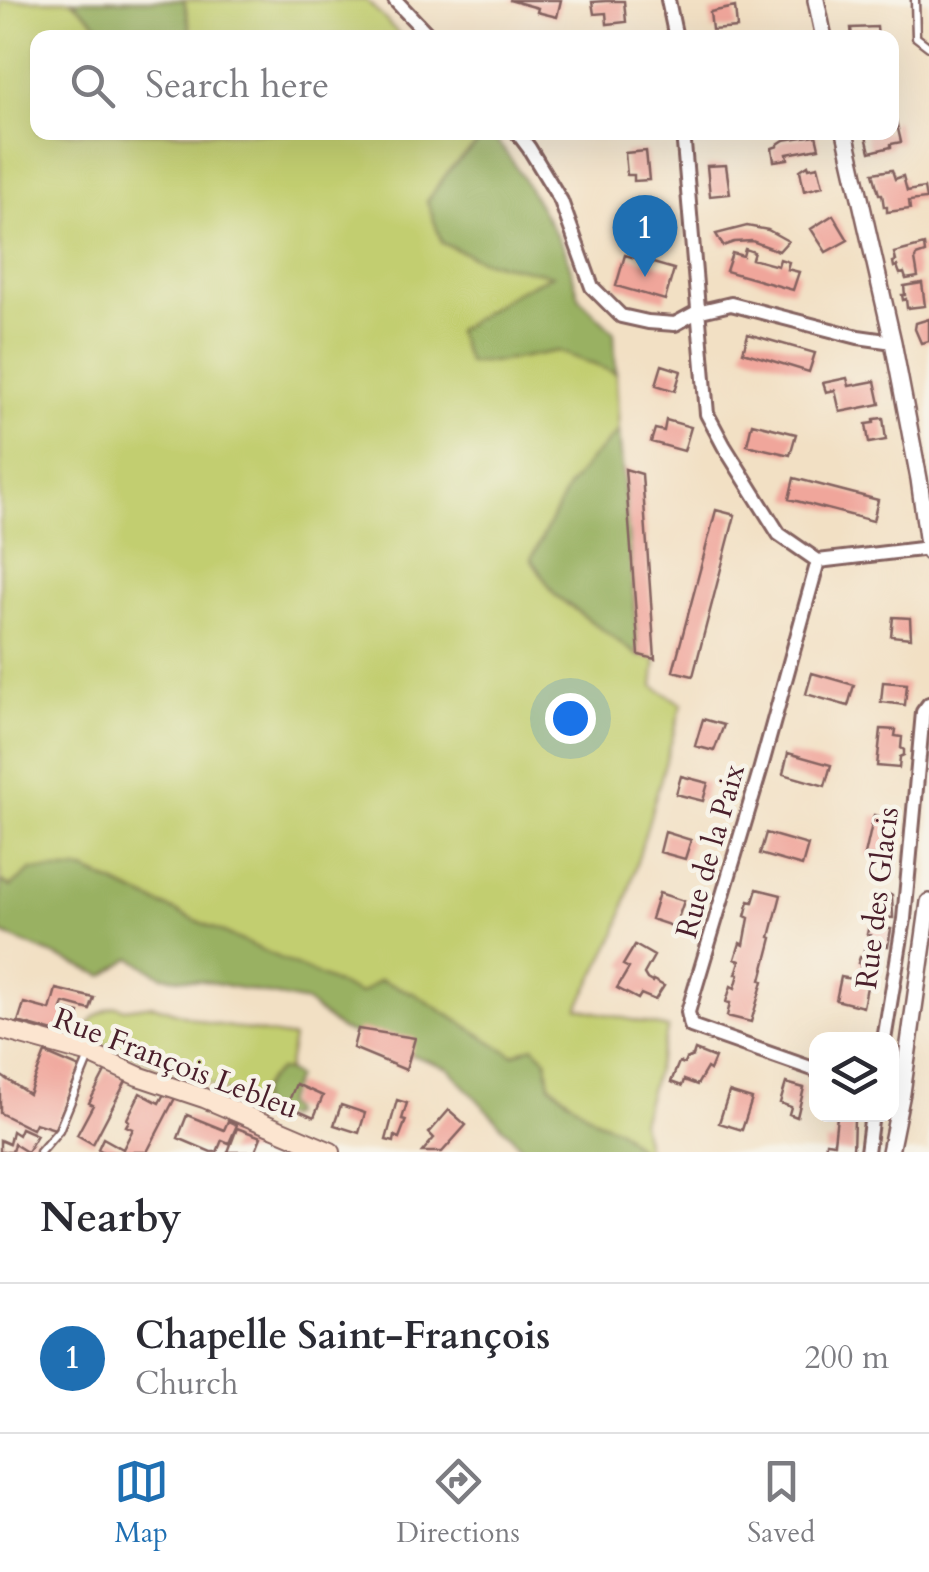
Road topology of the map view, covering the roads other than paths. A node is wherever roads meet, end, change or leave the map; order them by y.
1 (394, 0) edge
2 (668, 0) edge
3 (816, 0) edge
4 (915, 0) edge
5 (423, 30) edge
6 (674, 30) edge
7 (822, 30) edge
8 (929, 47) edge
9 (523, 140) edge
10 (684, 140) edge
11 (848, 140) edge
12 (697, 312) junction
13 (893, 342) junction
14 (929, 550) edge
15 (818, 561) junction
16 (929, 704) edge
17 (929, 902) edge
18 (0, 1029) edge
19 (885, 1032) edge
20 (90, 1054) junction
21 (809, 1068) edge
22 (871, 1122) edge
23 (40, 1152) edge
24 (331, 1152) edge
25 (867, 1152) edge
26 (890, 1152) edge

1 - 5 street
2 - 6 street
3 - 7 street
4 - 8 lane
9 - 12 street
10 - 12 street
11 - 13 street
12 - 13 street
12 - 15 street
13 - 14 street
14 - 15 street
15 - 21 street, Rue de la Paix
16 - 19 street, Rue des Glacis
17 - 26 street
18 - 20 main road, Rue François Lebleu
20 - 23 lane
20 - 24 main road, Rue François Lebleu
22 - 25 street

